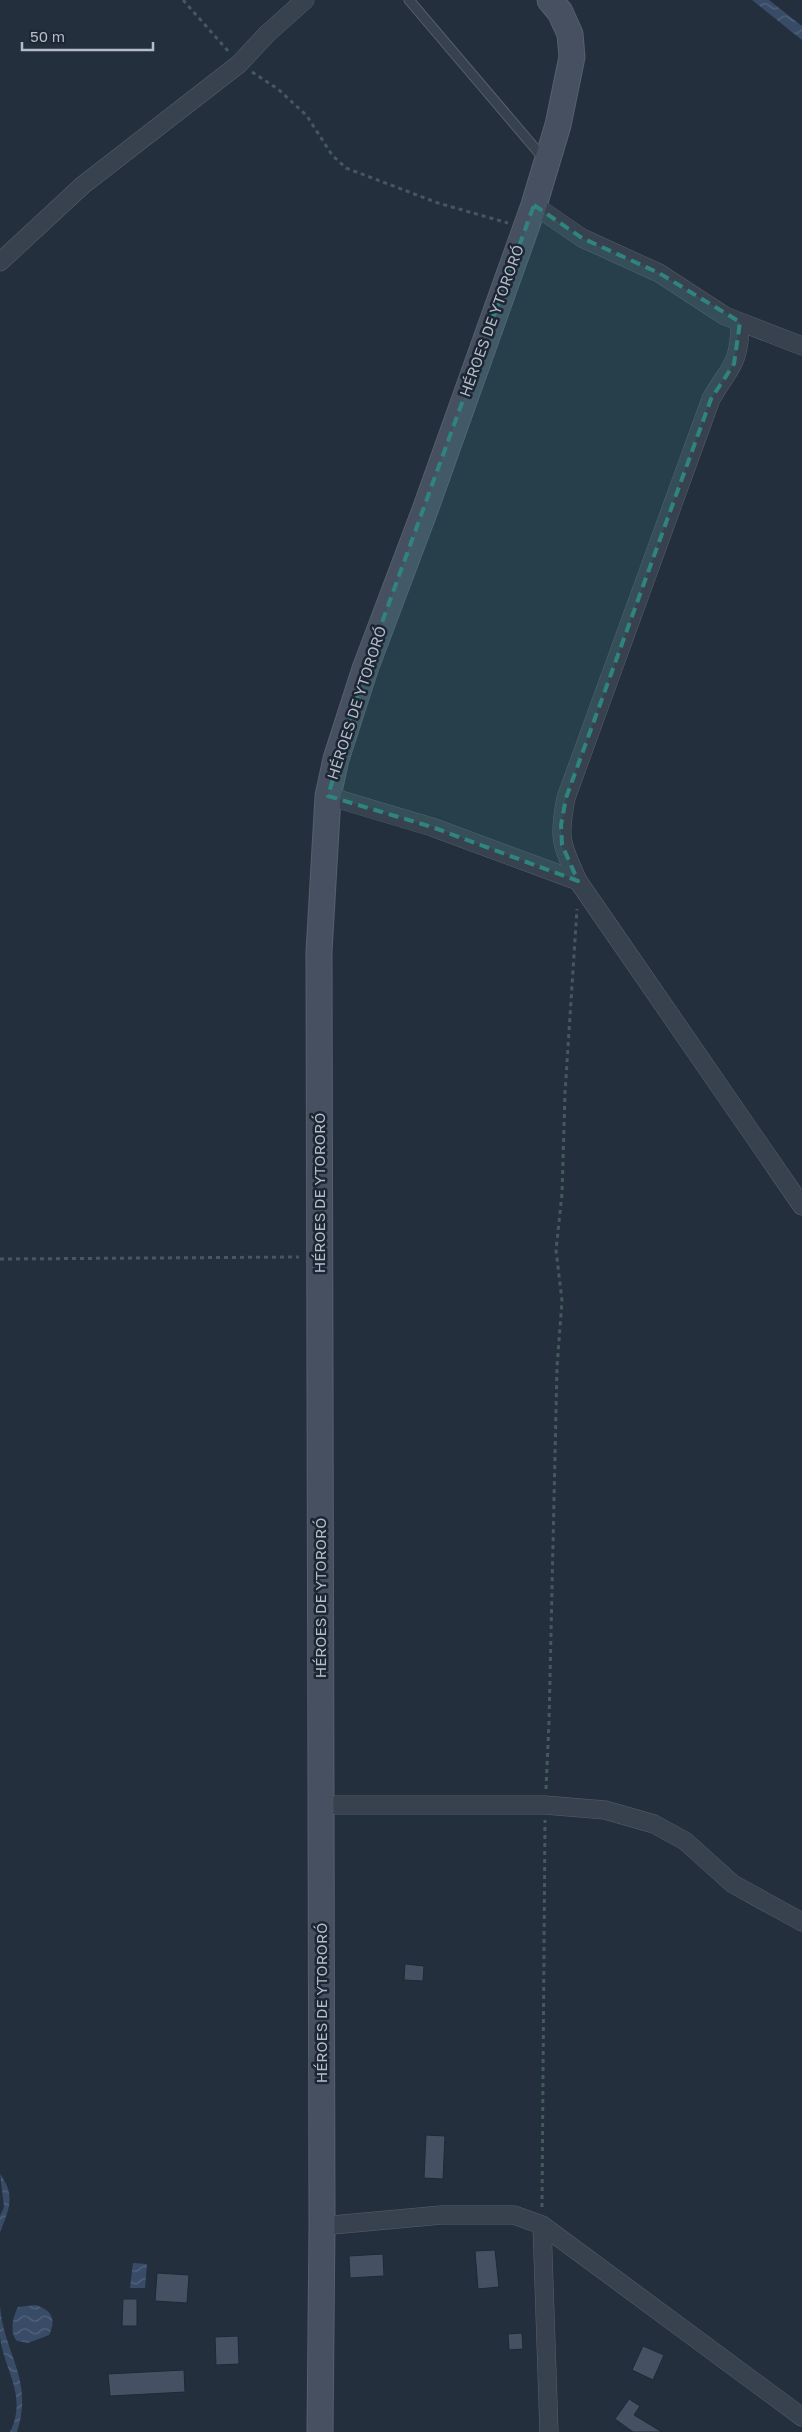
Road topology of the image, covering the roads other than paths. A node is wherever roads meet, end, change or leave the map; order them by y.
1 (305, 0) edge
2 (409, 0) edge
3 (550, 0) edge
4 (547, 162) junction
5 (534, 205) junction
6 (0, 262) edge
7 (740, 322) junction
8 (802, 346) edge
9 (328, 796) junction
10 (578, 881) junction
11 (802, 1206) edge
12 (321, 1805) junction
13 (802, 1922) edge
14 (542, 2225) junction
15 (322, 2226) junction
16 (802, 2417) edge
17 (320, 2432) edge
18 (549, 2432) edge

1 - 6 street
2 - 4 lane
3 - 4 main road, HÉROES DE YTORORÓ
4 - 5 main road, HÉROES DE YTORORÓ
5 - 7 street
5 - 9 main road, HÉROES DE YTORORÓ
7 - 8 street
7 - 10 street
9 - 10 street
9 - 12 main road, HÉROES DE YTORORÓ
10 - 11 street
12 - 13 street
12 - 15 main road, HÉROES DE YTORORÓ
14 - 15 street
14 - 16 street
14 - 18 street
15 - 17 main road, HÉROES DE YTORORÓ

